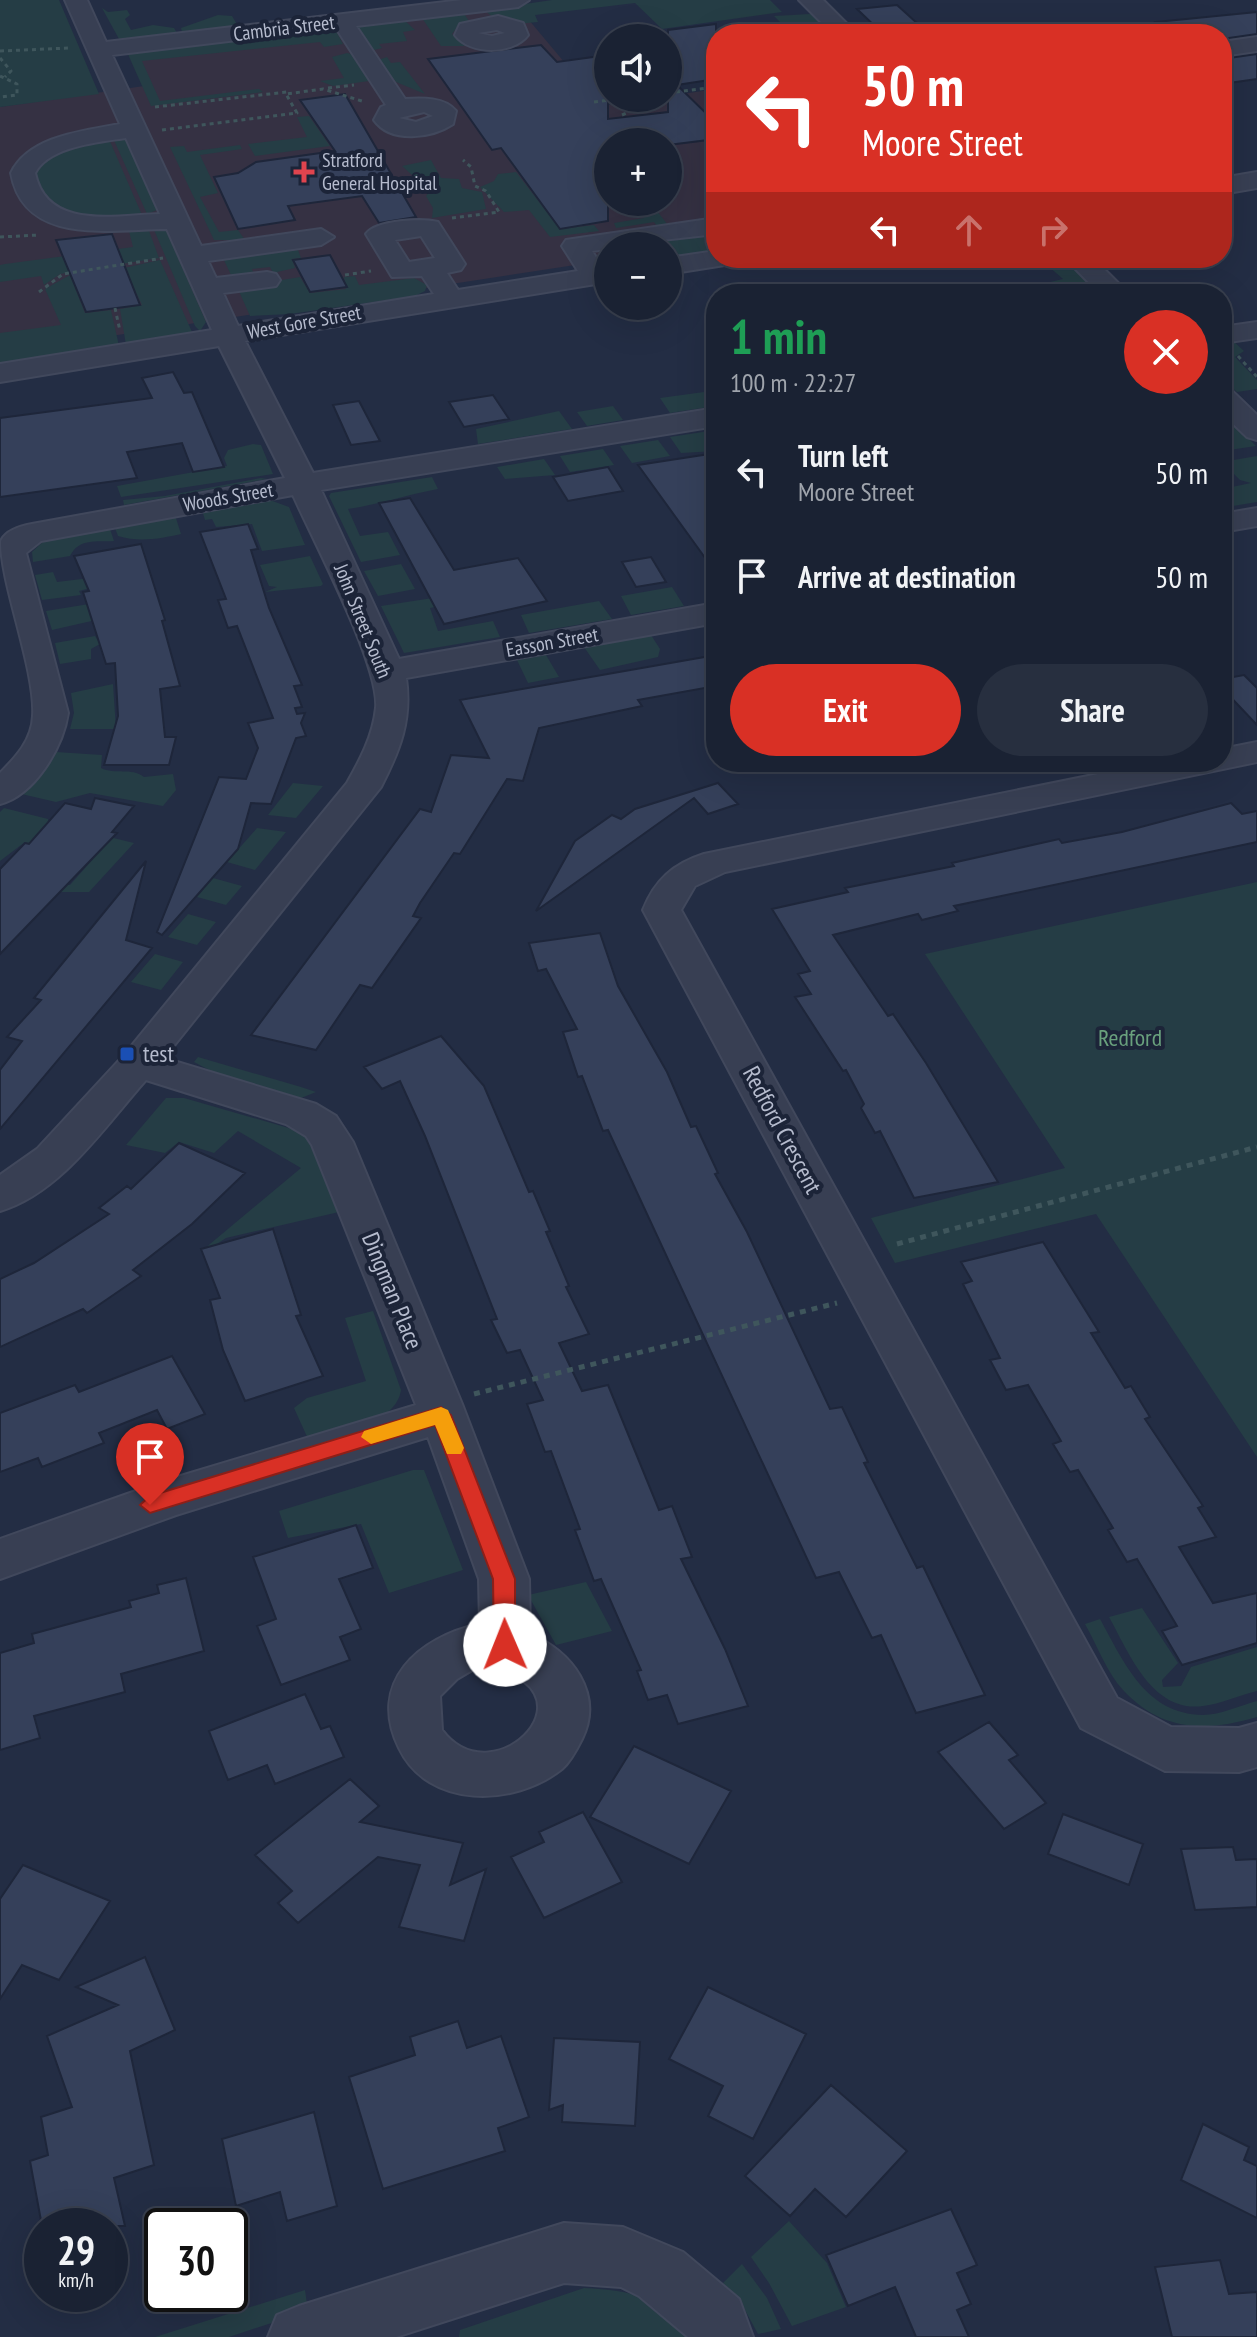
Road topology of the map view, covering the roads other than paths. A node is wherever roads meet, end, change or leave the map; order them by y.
1 (76, 0) edge
2 (518, 0) edge
3 (810, 0) edge
4 (342, 21) junction
5 (835, 24) edge
6 (1257, 44) edge
7 (1232, 48) edge
8 (97, 50) junction
9 (399, 107) dead end
10 (140, 124) junction
11 (1257, 180) edge
12 (1232, 184) edge
13 (177, 222) junction
14 (706, 227) edge
15 (674, 232) edge
16 (321, 237) dead end
17 (594, 243) edge
18 (192, 255) junction
19 (706, 260) edge
20 (682, 264) edge
21 (594, 266) edge
22 (430, 267) dead end
23 (1088, 268) edge
24 (594, 276) edge
25 (267, 280) dead end
26 (1105, 284) edge
27 (206, 287) junction
28 (450, 298) junction
29 (228, 336) junction
30 (0, 373) edge
31 (1232, 407) edge
32 (706, 419) edge
33 (1257, 431) edge
34 (303, 484) junction
35 (1257, 517) edge
36 (1232, 521) edge
37 (706, 615) edge
38 (388, 671) junction
39 (1257, 752) edge
40 (1232, 757) edge
41 (1160, 772) edge
42 (0, 793) edge
43 (138, 1064) junction
44 (0, 1196) edge
45 (440, 1409) junction
46 (0, 1559) edge
47 (505, 1645) dead end
48 (1257, 1745) edge
49 (299, 2337) edge
50 (722, 2337) edge

1 - 8 street, John Street South
2 - 4 street, Cambria Street
3 - 5 street
4 - 8 street, Cambria Street
4 - 9 street
6 - 7 street
8 - 10 street, John Street South
10 - 13 street, John Street South
10 - 13 street
11 - 12 street
13 - 18 street, John Street South
14 - 15 street
16 - 18 street
17 - 21 street
18 - 27 street, John Street South
19 - 20 street
22 - 28 street
23 - 26 street
24 - 28 street, West Gore Street
25 - 27 street
27 - 29 street, John Street South
28 - 29 street, West Gore Street
29 - 30 street, West Gore Street
29 - 34 street, John Street South
31 - 33 street
32 - 34 street, Woods Street
34 - 38 street, John Street South
34 - 42 street, Woods Street
35 - 36 street
37 - 38 street, Easson Street
38 - 43 street, John Street South
39 - 40 street
41 - 48 street, Redford Crescent
43 - 44 street, John Street South
43 - 45 street, Dingman Place
45 - 46 street
45 - 47 street, Dingman Place
49 - 50 street

